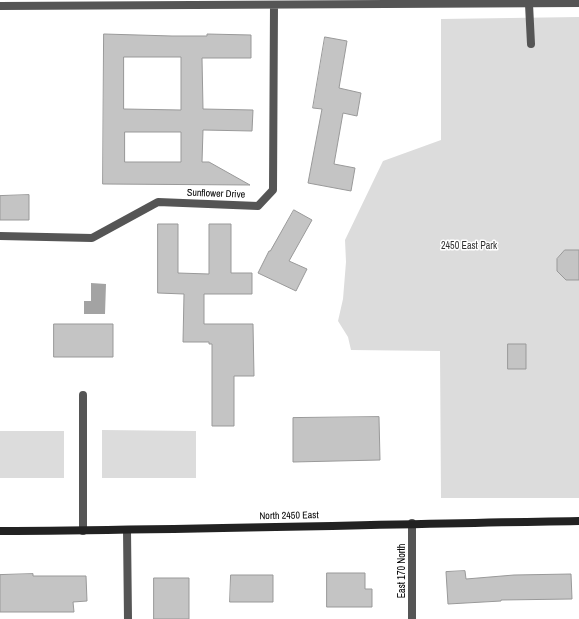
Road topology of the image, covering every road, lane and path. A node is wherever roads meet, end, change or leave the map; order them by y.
1 (404, 2) edge
2 (579, 3) edge
3 (529, 4) junction
4 (274, 5) junction
5 (0, 6) edge
6 (531, 44) dead end
7 (0, 236) edge
8 (83, 395) dead end
9 (579, 521) edge
10 (412, 523) junction
11 (83, 530) junction
12 (127, 530) junction
13 (0, 531) edge
14 (128, 619) edge
15 (412, 619) edge

1 - 3 street
1 - 4 street
2 - 3 street
3 - 6 street
4 - 5 street
4 - 7 street, Sunflower Drive
8 - 11 street
9 - 10 street, North 2450 East
10 - 12 street, North 2450 East
10 - 15 street, East 170 North
11 - 12 street, North 2450 East
11 - 13 street, North 2450 East
12 - 14 street

